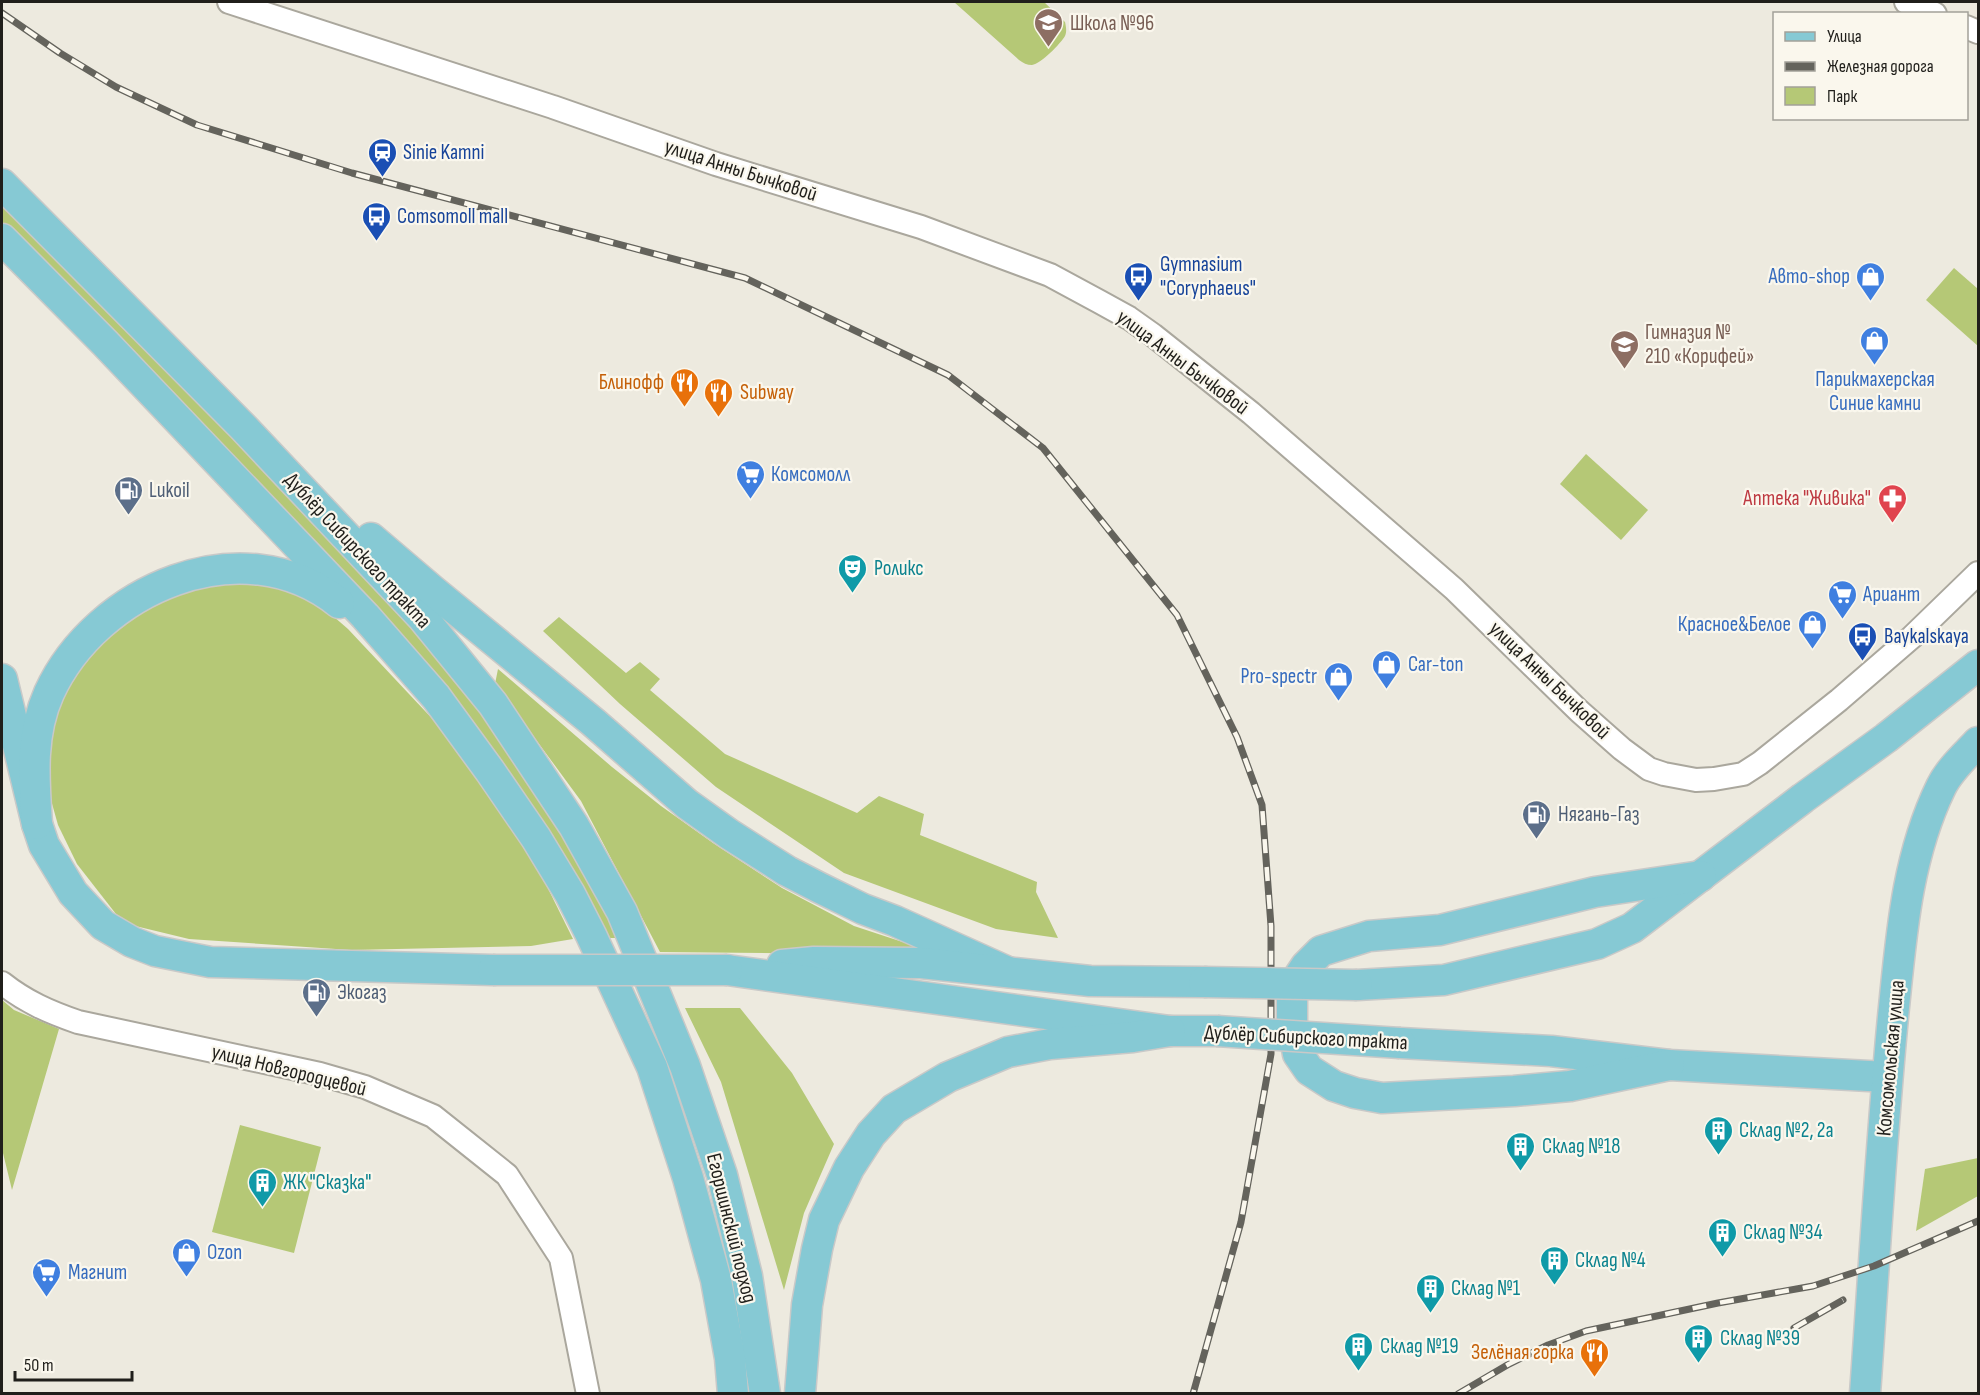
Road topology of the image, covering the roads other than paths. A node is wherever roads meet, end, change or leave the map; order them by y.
1 (229, 2) edge
2 (1906, 2) edge
3 (1930, 12) edge
4 (2, 184) edge
5 (2, 239) edge
6 (244, 428) junction
7 (1978, 573) edge
8 (1978, 665) edge
9 (2, 679) edge
10 (1978, 742) edge
11 (1978, 759) edge
12 (490, 771) junction
13 (1932, 806) junction
14 (37, 824) junction
15 (1701, 876) junction
16 (727, 970) junction
17 (1008, 972) junction
18 (2, 983) edge
19 (1170, 1031) junction
20 (1669, 1065) junction
21 (686, 1066) joint
22 (652, 1067) joint
23 (1887, 1077) junction
24 (588, 1394) edge
25 (733, 1394) edge
26 (765, 1394) edge
27 (800, 1394) edge
28 (1865, 1394) edge

1 - 7 street, улица Анны Бычковой
2 - 3 street
4 - 6 main road, Дублёр Сибирского тракта
5 - 12 main road, Дублёр Сибирского тракта
6 - 17 main road, Дублёр Сибирского тракта
6 - 21 main road, Дублёр Сибирского тракта
8 - 15 main road
9 - 14 main road, Дублёр Сибирского тракта
10 - 13 main road, Комсомольская улица
11 - 13 main road
12 - 14 main road, Дублёр Сибирского тракта
12 - 22 main road, Дублёр Сибирского тракта
13 - 23 main road, Комсомольская улица
14 - 16 main road, Дублёр Сибирского тракта, bridge
15 - 17 main road, Дублёр Сибирского тракта, bridge
15 - 20 main road
16 - 17 main road, Дублёр Сибирского тракта
16 - 19 main road, Дублёр Сибирского тракта
18 - 24 street, улица Новгородцевой
19 - 20 main road, Дублёр Сибирского тракта, bridge
19 - 27 main road
20 - 23 main road, Дублёр Сибирского тракта
21 - 26 main road, Егоршинский подход
22 - 25 main road, Егоршинский подход
23 - 28 main road, Комсомольская улица

